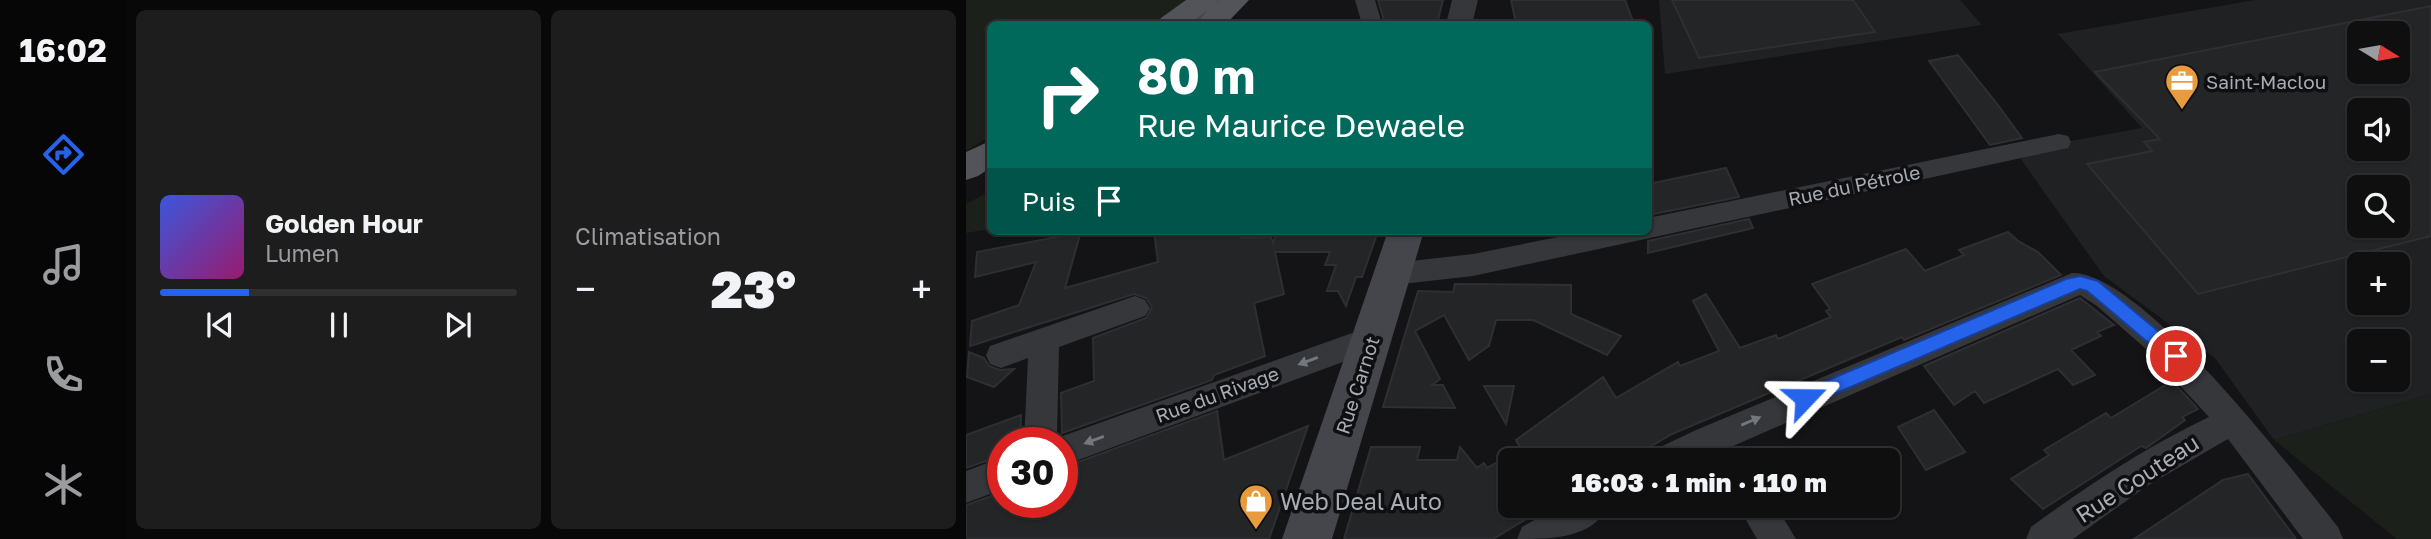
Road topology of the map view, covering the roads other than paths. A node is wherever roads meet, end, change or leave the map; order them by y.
1 (1204, 0) edge
2 (1220, 0) edge
3 (1235, 0) edge
4 (1365, 0) edge
5 (1465, 0) edge
6 (1175, 21) edge
7 (1193, 21) edge
8 (1213, 21) edge
9 (1371, 21) edge
10 (1461, 21) edge
11 (2059, 142) dead end
12 (987, 154) edge
13 (966, 168) edge
14 (987, 174) edge
15 (966, 186) edge
16 (1652, 227) edge
17 (1405, 235) edge
18 (1617, 235) edge
19 (1393, 274) junction
20 (1135, 308) dead end
21 (1372, 338) junction
22 (1044, 340) junction
23 (1001, 355) dead end
24 (2234, 421) junction
25 (1041, 427) edge
26 (1078, 445) edge
27 (1719, 448) edge
28 (987, 479) edge
29 (966, 487) edge
30 (1571, 518) edge
31 (1764, 518) edge
32 (1307, 539) edge
33 (1535, 539) edge
34 (1779, 539) edge
35 (2044, 539) edge
36 (2325, 539) edge

1 - 6 main road
2 - 7 main road
3 - 8 main road
4 - 9 street
5 - 10 street
11 - 16 street, Rue du Pétrole
12 - 13 main road
14 - 15 main road
17 - 19 main road, Rue Carnot
18 - 19 street
19 - 21 main road, Rue Carnot
20 - 22 street
21 -> 26 street, Rue du Rivage
21 - 32 main road, Rue Carnot
22 - 23 street
22 - 25 street
27 -> 24 street
24 - 35 street, Rue Couteau
24 - 36 street
28 - 29 street
30 - 33 street
31 - 34 street

